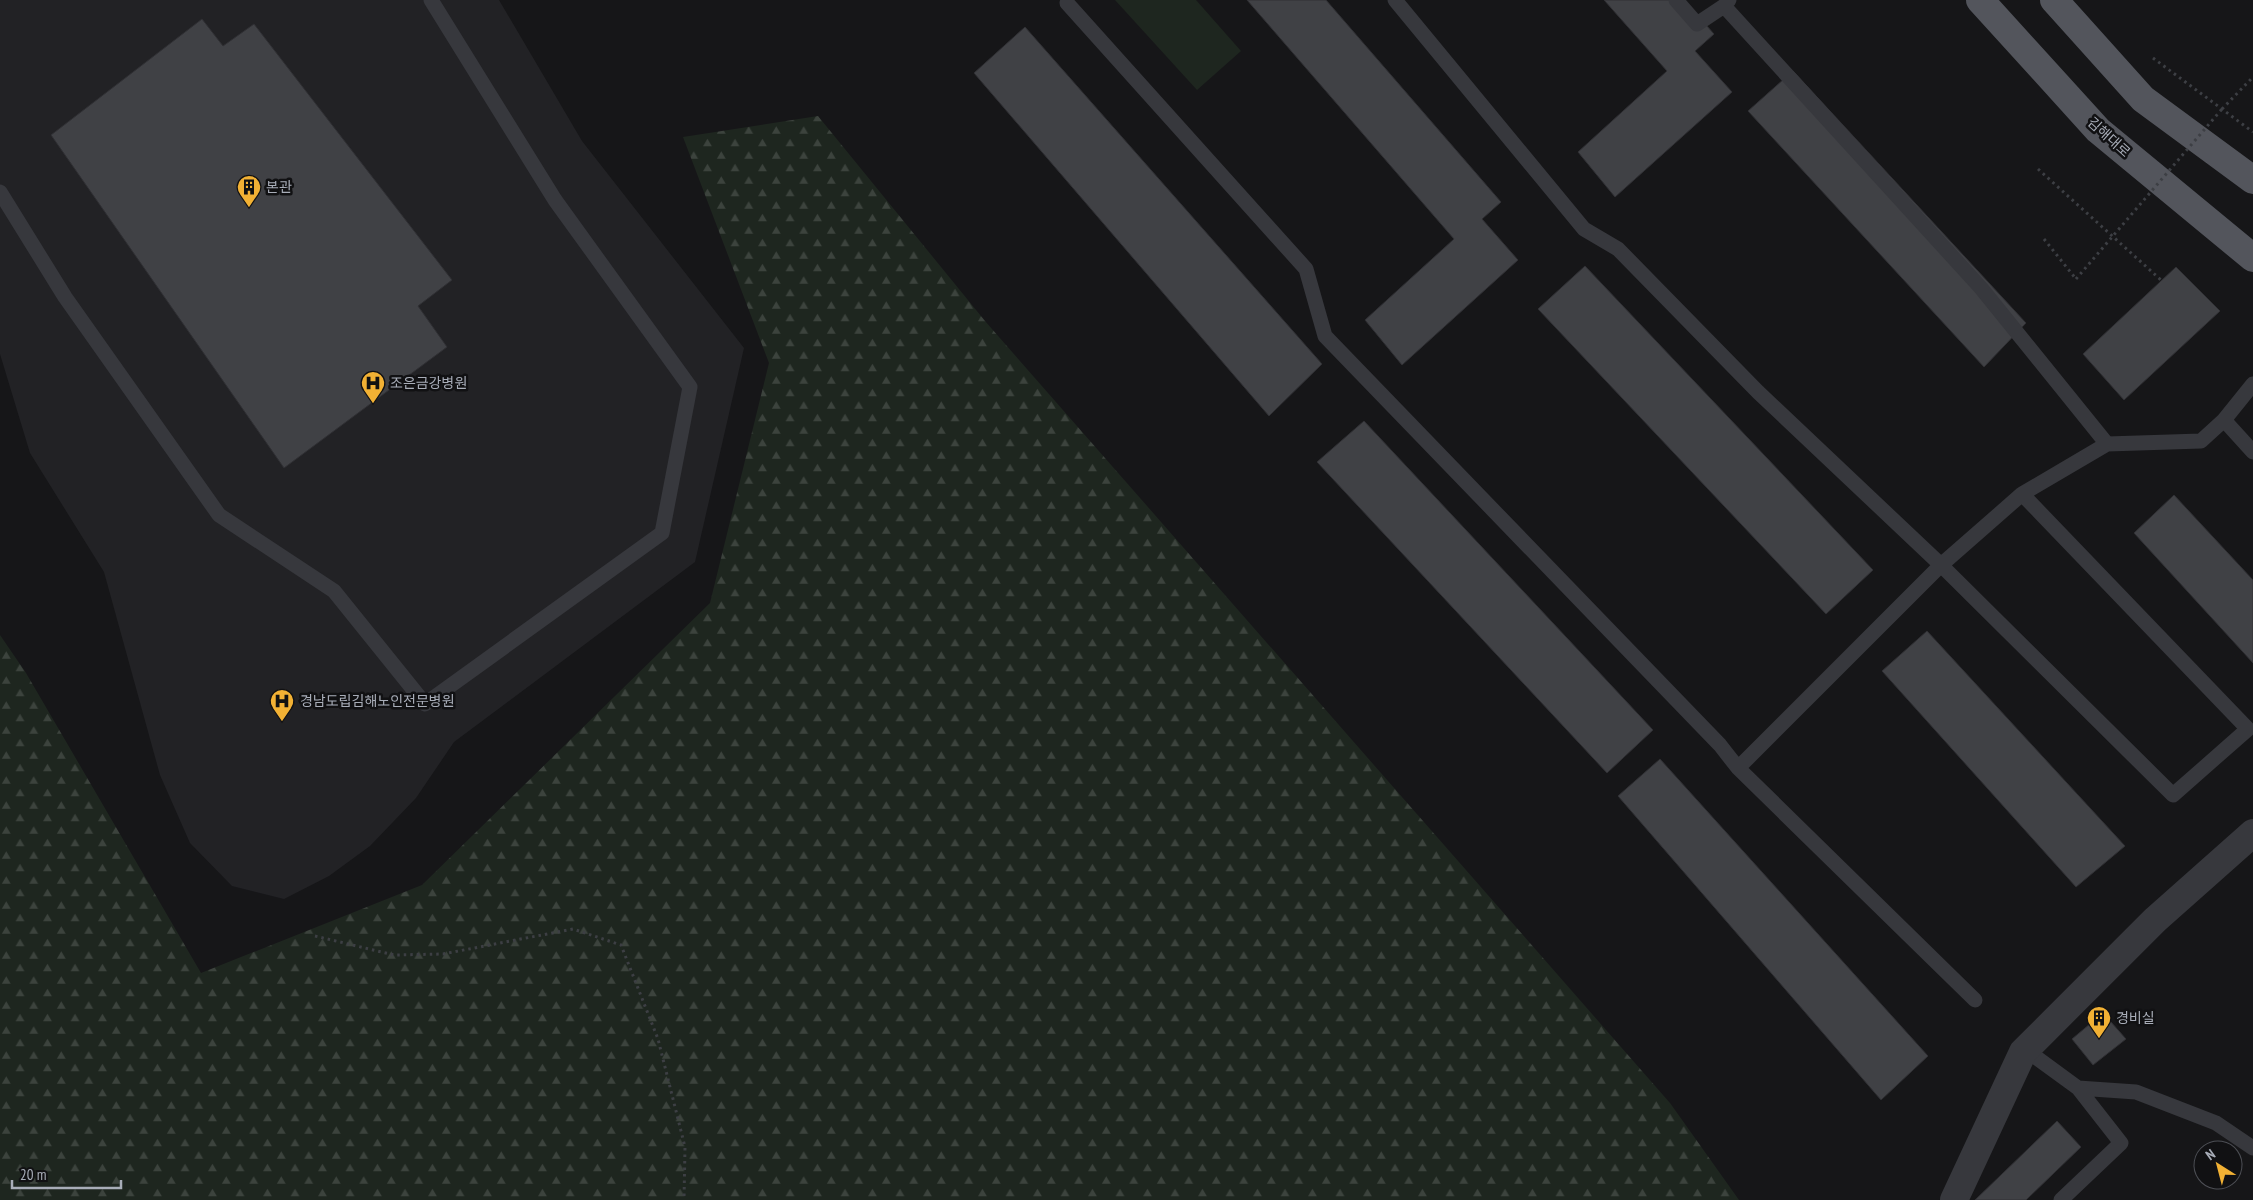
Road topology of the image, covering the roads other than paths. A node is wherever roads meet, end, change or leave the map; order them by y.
1 (431, 0) edge
2 (1395, 0) edge
3 (1676, 0) edge
4 (1980, 0) edge
5 (2054, 0) edge
6 (1067, 3) dead end
7 (1726, 3) edge
8 (2253, 180) edge
9 (0, 192) edge
10 (2253, 258) edge
11 (2253, 384) edge
12 (2224, 420) junction
13 (2107, 444) junction
14 (2253, 452) edge
15 (2022, 494) junction
16 (1941, 565) junction
17 (1738, 768) junction
18 (2253, 833) edge
19 (1975, 1000) dead end
20 (2026, 1050) junction
21 (2078, 1088) junction
22 (2253, 1148) edge
23 (1954, 1200) edge
24 (2061, 1200) edge

1 - 9 lane
2 - 16 lane
3 - 7 lane
4 - 10 main road, 김해대로
5 - 8 main road
6 - 17 lane
7 - 13 lane
11 - 12 lane
12 - 13 lane
12 - 14 lane
13 - 15 lane
15 - 16 lane
15 - 16 lane
16 - 17 lane
17 - 19 lane
18 - 20 street
20 - 21 lane
20 - 23 street
21 - 22 lane
21 - 24 lane

